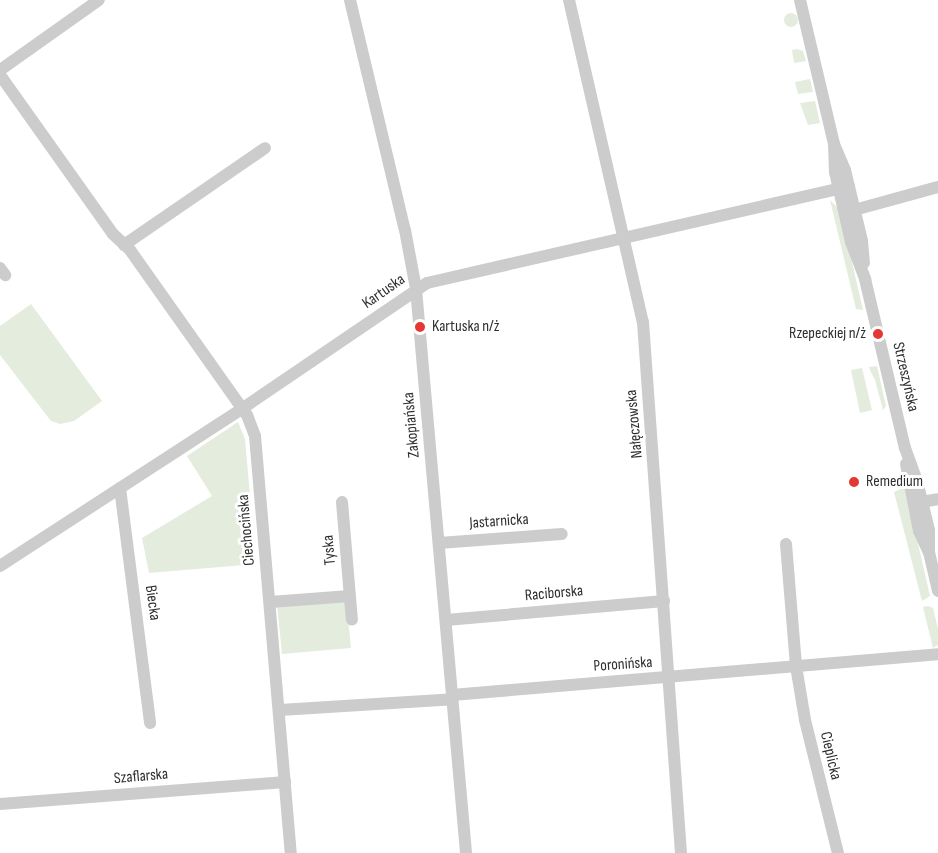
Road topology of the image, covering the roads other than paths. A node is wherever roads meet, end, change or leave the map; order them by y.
1 (76, 0) edge
2 (99, 0) edge
3 (350, 0) edge
4 (569, 0) edge
5 (800, 0) edge
6 (85, 10) junction
7 (0, 70) edge
8 (0, 75) edge
9 (266, 148) dead end
10 (844, 187) junction
11 (938, 187) edge
12 (850, 212) junction
13 (625, 238) junction
14 (124, 245) junction
15 (416, 289) junction
16 (243, 408) junction
17 (120, 488) junction
18 (938, 499) edge
19 (342, 502) dead end
20 (917, 503) junction
21 (562, 534) dead end
22 (439, 543) junction
23 (786, 544) dead end
24 (0, 566) edge
25 (938, 591) edge
26 (350, 596) junction
27 (664, 601) junction
28 (270, 602) junction
29 (352, 620) dead end
30 (446, 620) junction
31 (938, 654) edge
32 (796, 666) junction
33 (668, 678) junction
34 (453, 697) junction
35 (280, 710) junction
36 (150, 723) dead end
37 (285, 782) junction
38 (0, 804) edge
39 (291, 853) edge
40 (466, 853) edge
41 (681, 853) edge
42 (838, 853) edge

1 - 6 street
2 - 6 street
3 - 15 street, Zakopiańska
4 - 13 street, Nałęczowska
5 - 10 street, Strzeszyńska
6 - 7 street
8 - 14 street, Ciechocińska
9 - 14 street
10 - 12 street, Strzeszyńska
10 - 13 street, Kartuska
11 - 12 street
12 - 20 street, Strzeszyńska
13 - 15 street, Kartuska
13 - 27 street, Nałęczowska
14 - 16 street, Ciechocińska
15 - 16 street, Kartuska
15 - 22 street, Zakopiańska
16 - 17 street, Kartuska
16 - 28 street, Ciechocińska
17 - 24 street, Kartuska
17 - 36 street, Biecka
18 - 20 street
19 - 26 street, Tyska
20 - 25 street, Strzeszyńska
21 - 22 street, Jastarnicka
22 - 30 street, Zakopiańska
23 - 32 street
26 - 28 street
26 - 29 street, Tyska
27 - 30 street, Raciborska
27 - 33 street, Nałęczowska
28 - 35 street, Ciechocińska
30 - 34 street, Zakopiańska
31 - 32 street, Poronińska
32 - 33 street, Poronińska
32 - 42 street, Cieplicka
33 - 34 street, Poronińska
33 - 41 street, Nałęczowska
34 - 35 street, Poronińska
34 - 40 street, Zakopiańska
35 - 37 street, Ciechocińska
37 - 38 street, Szaflarska
37 - 39 street, Ciechocińska

